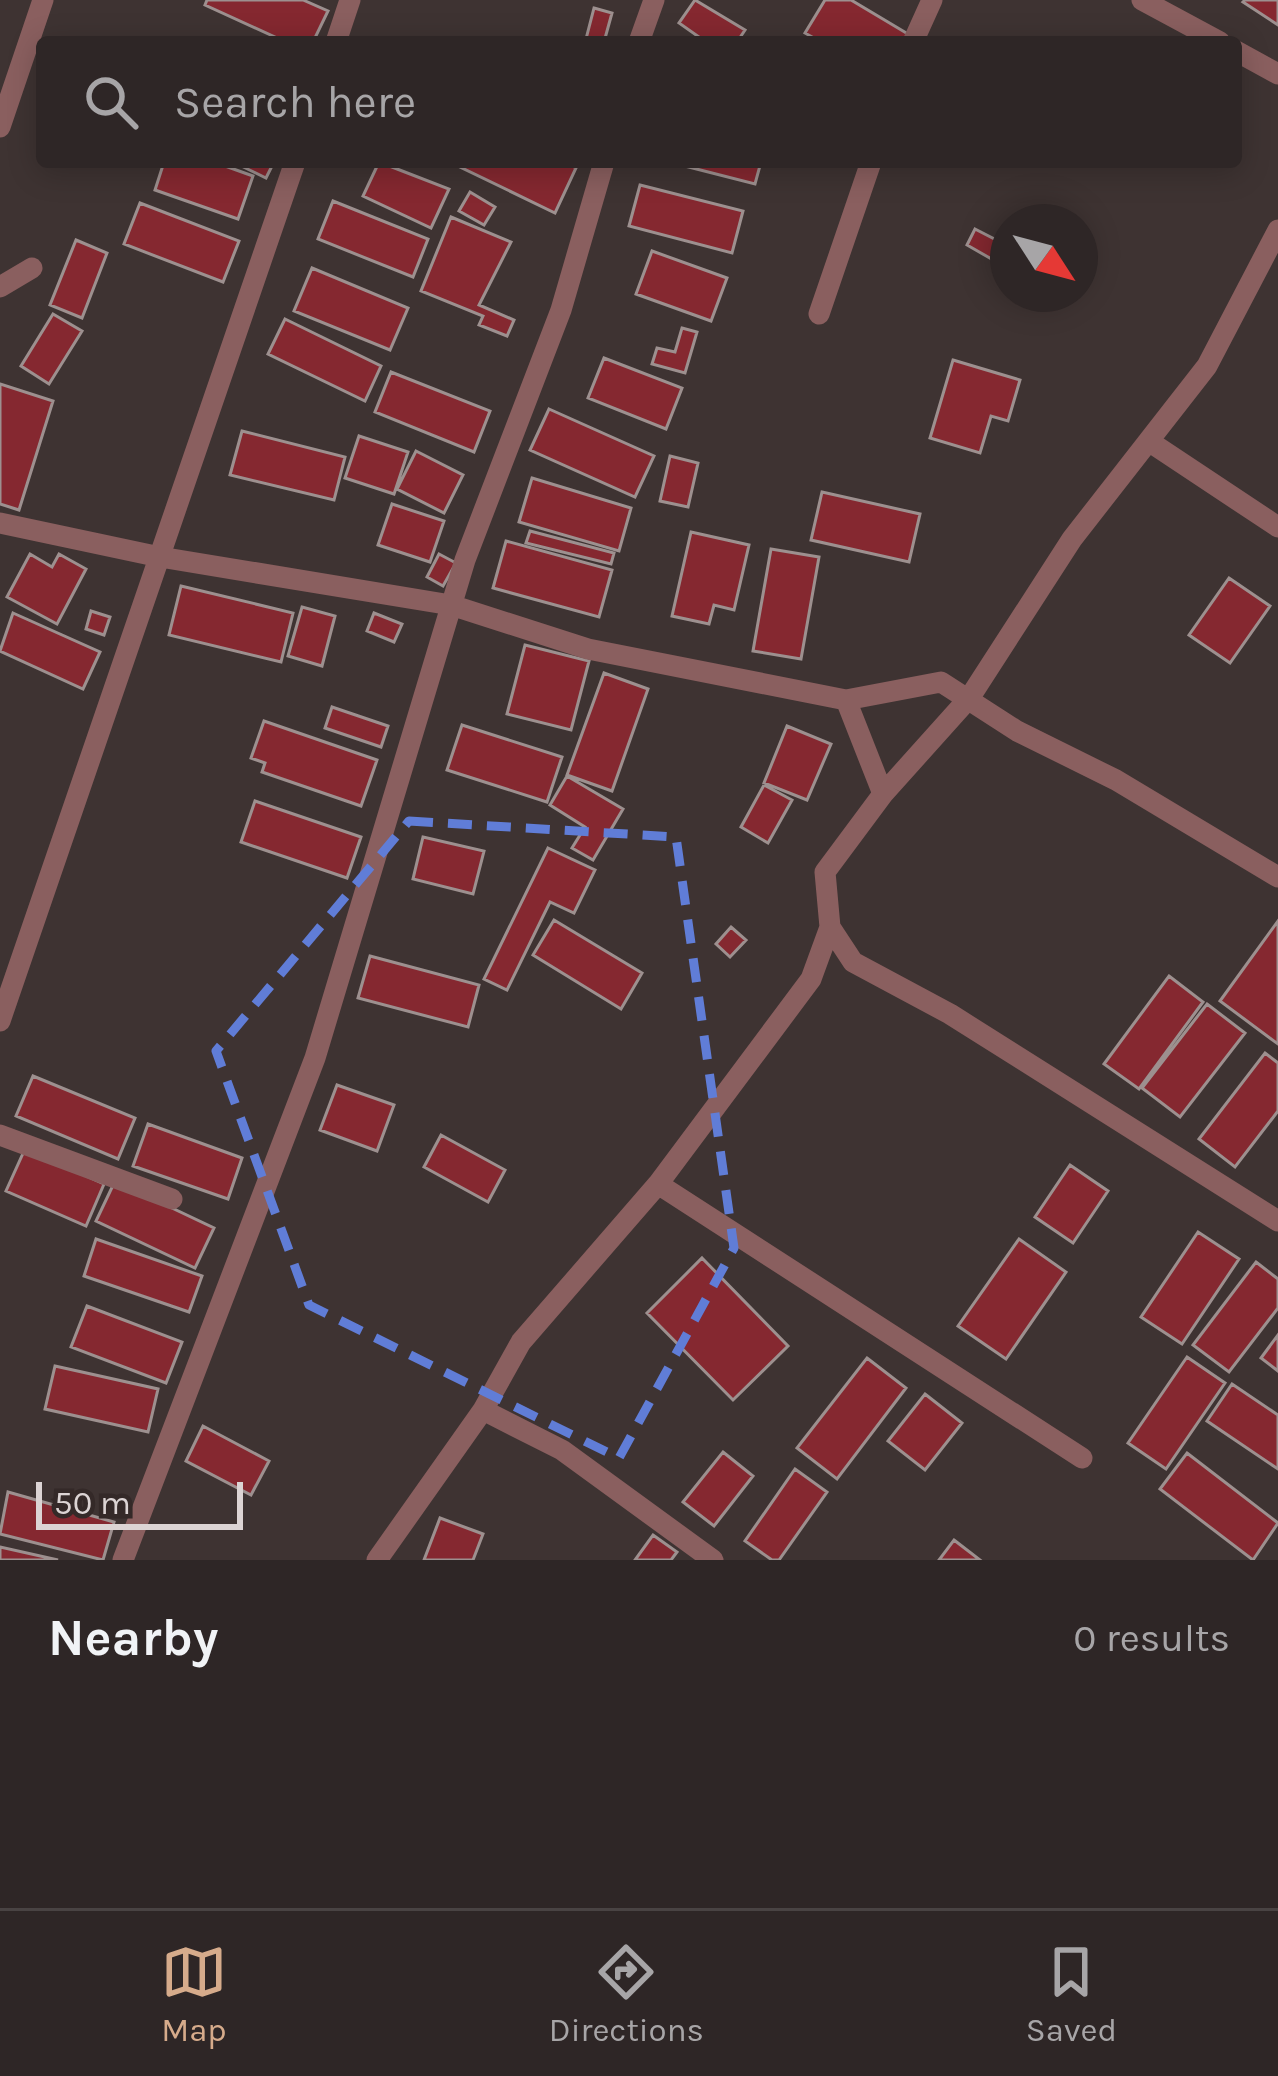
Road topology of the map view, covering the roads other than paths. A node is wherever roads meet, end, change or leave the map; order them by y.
1 (43, 0) edge
2 (350, 0) edge
3 (654, 0) edge
4 (932, 0) edge
5 (1142, 0) edge
6 (338, 36) edge
7 (641, 36) edge
8 (917, 36) edge
9 (1209, 36) edge
10 (1242, 54) edge
11 (1278, 74) edge
12 (0, 127) edge
13 (293, 168) edge
14 (602, 168) edge
15 (869, 168) edge
16 (1278, 230) edge
17 (32, 268) dead end
18 (0, 287) edge
19 (819, 314) dead end
20 (1150, 442) junction
21 (0, 524) edge
22 (1278, 526) edge
23 (160, 557) junction
24 (451, 605) junction
25 (970, 698) junction
26 (846, 700) junction
27 (883, 794) junction
28 (1278, 877) edge
29 (830, 927) junction
30 (0, 1021) edge
31 (0, 1136) edge
32 (658, 1184) junction
33 (172, 1199) dead end
34 (1278, 1221) edge
35 (482, 1410) junction
36 (1082, 1458) dead end
37 (123, 1560) edge
38 (376, 1560) edge
39 (713, 1560) edge

1 - 12 street
2 - 6 street
3 - 7 street
4 - 8 street
5 - 9 street
10 - 11 street
13 - 23 street
14 - 24 street
15 - 19 street
16 - 20 street
17 - 18 street
20 - 22 street
20 - 25 street
21 - 23 street
23 - 24 street
23 - 30 street
24 - 26 street
24 - 37 street
25 - 26 street
25 - 27 street
25 - 28 street
26 - 27 street
27 - 29 street
29 - 32 street
29 - 34 street
31 - 33 street
32 - 35 street
32 - 36 street
35 - 38 street
35 - 39 street

